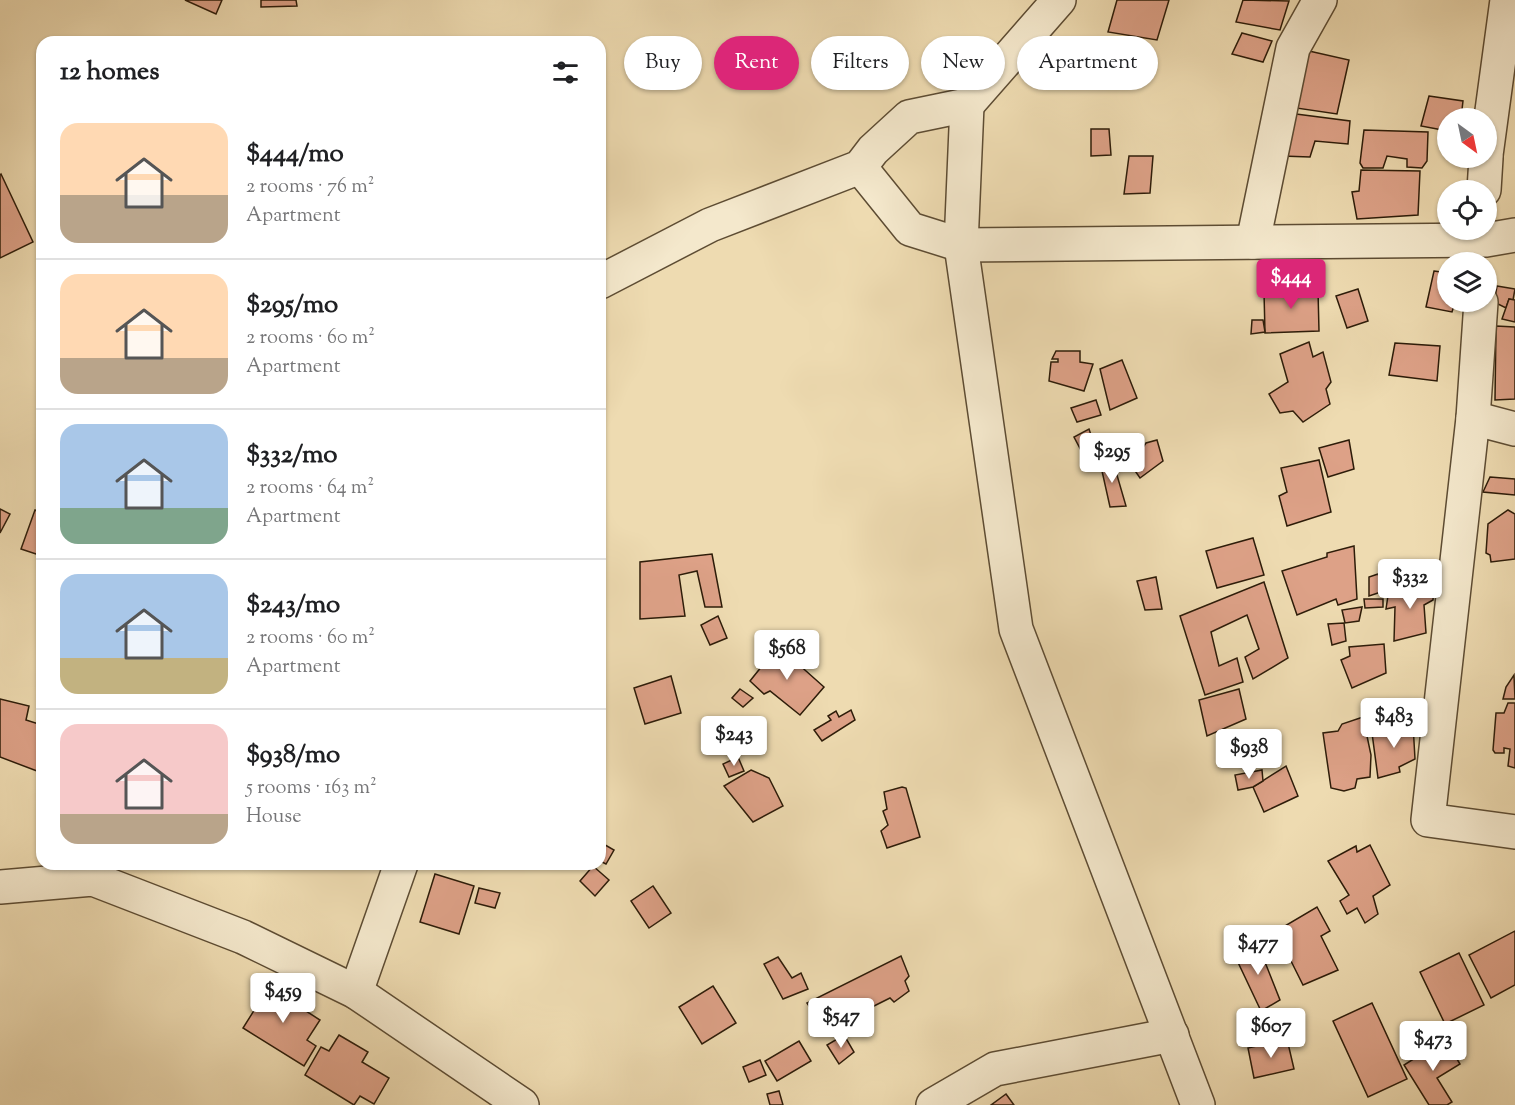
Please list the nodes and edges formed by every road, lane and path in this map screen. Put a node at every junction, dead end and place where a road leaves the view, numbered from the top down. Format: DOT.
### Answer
graph roads {
  1 [pos="1059,0"];
  2 [pos="1320,0"];
  3 [pos="1507,0"];
  4 [pos="967,105"];
  5 [pos="1492,108"];
  6 [pos="860,167"];
  7 [pos="1252,242"];
  8 [pos="1492,242"];
  9 [pos="961,245"];
  10 [pos="606,279"];
  11 [pos="1480,312"];
  12 [pos="1473,418"];
  13 [pos="1515,429"];
  14 [pos="1515,832"];
  15 [pos="399,870"];
  16 [pos="0,887"];
  17 [pos="356,992"];
  18 [pos="1172,1035"];
  19 [pos="522,1105"];
  20 [pos="933,1105"];
  21 [pos="1198,1105"];
  1 -- 4 [label="street"];
  2 -- 7 [label="street"];
  3 -- 5 [label="street"];
  4 -- 6 [label="street"];
  4 -- 9 [label="street"];
  6 -- 9 [label="street"];
  6 -- 10 [label="street"];
  7 -- 8 [label="street"];
  7 -- 9 [label="street"];
  9 -- 18 [label="street"];
  11 -- 12 [label="street"];
  12 -- 13 [label="street"];
  12 -- 14 [label="street"];
  15 -- 17 [label="street"];
  16 -- 17 [label="street"];
  17 -- 19 [label="street"];
  18 -- 20 [label="street"];
  18 -- 21 [label="street"];
}
